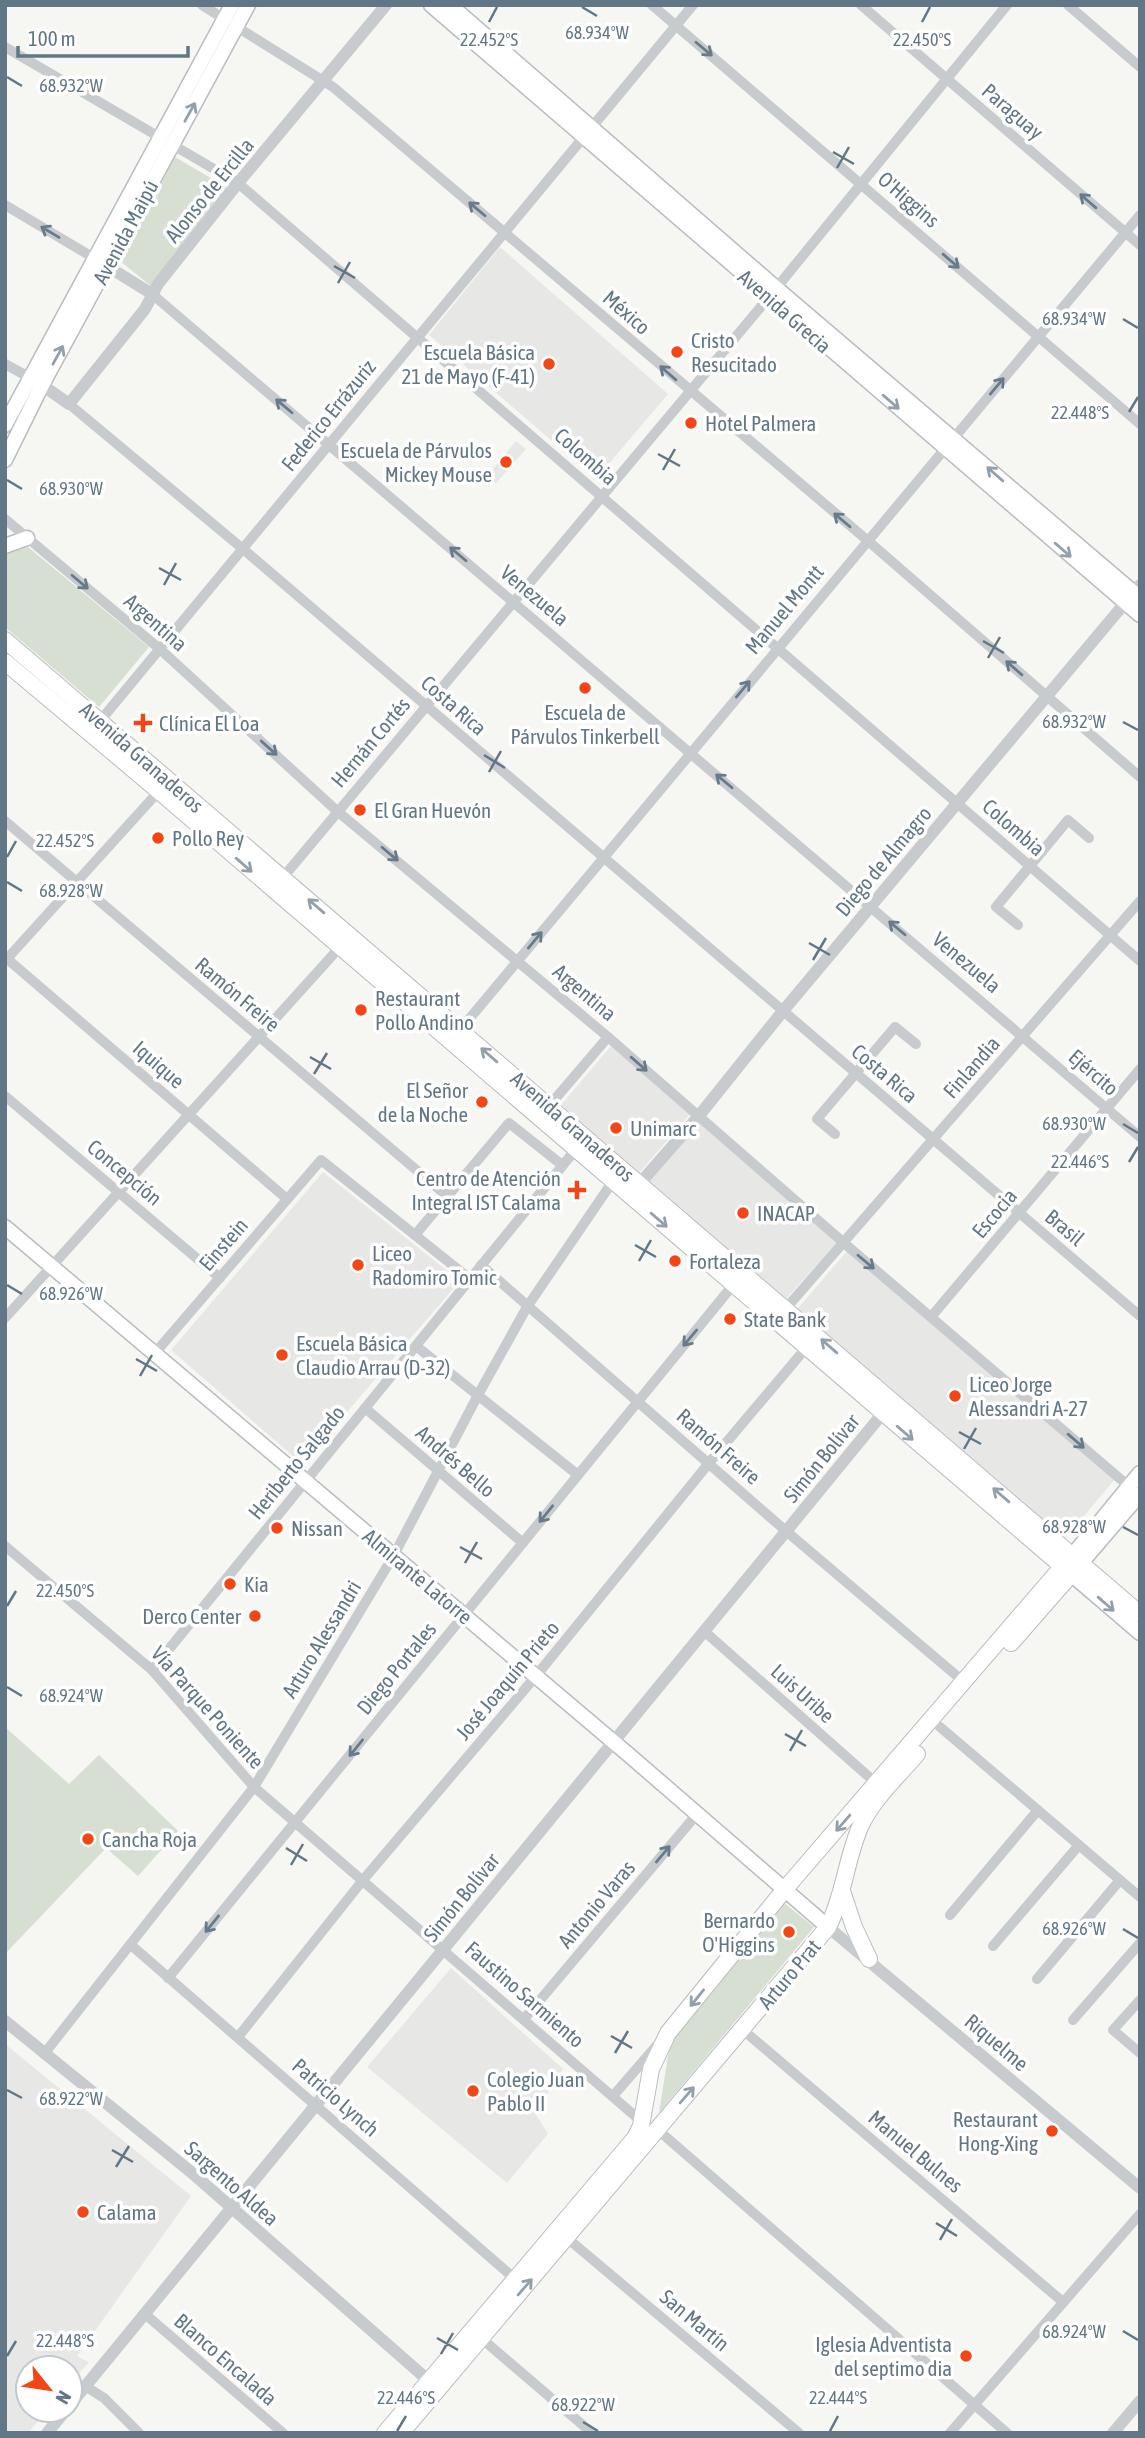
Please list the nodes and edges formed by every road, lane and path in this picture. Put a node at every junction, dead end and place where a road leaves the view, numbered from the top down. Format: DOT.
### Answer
graph roads {
  1 [pos="202,5"];
  2 [pos="248,5"];
  3 [pos="386,5"];
  4 [pos="430,5"];
  5 [pos="450,5"];
  6 [pos="652,5"];
  7 [pos="693,5"];
  8 [pos="861,5"];
  9 [pos="1007,5"];
  10 [pos="1068,5"];
  11 [pos="231,17"];
  12 [pos="676,26"];
  13 [pos="5,47"];
  14 [pos="1140,67"];
  15 [pos="946,79"];
  16 [pos="324,80"];
  17 [pos="587,132"];
  18 [pos="166,140"];
  19 [pos="238,183"];
  20 [pos="861,183"];
  21 [pos="5,205"];
  22 [pos="1140,215"];
  23 [pos="505,232"];
  24 [pos="1125,233"];
  25 [pos="1140,245"];
  26 [pos="101,262"];
  27 [pos="772,293"];
  28 [pos="152,294"];
  29 [pos="418,337"];
  30 [pos="1038,337"];
  31 [pos="5,363"];
  32 [pos="36,381"];
  33 [pos="690,392"];
  34 [pos="69,404"];
  35 [pos="1140,424"];
  36 [pos="5,425"];
  37 [pos="329,444"];
  38 [pos="949,444"];
  39 [pos="5,460"];
  40 [pos="602,496"];
  41 [pos="5,519"];
  42 [pos="27,538"];
  43 [pos="867,540"];
  44 [pos="5,546"];
  45 [pos="243,549"];
  46 [pos="1134,595"];
  47 [pos="514,602"];
  48 [pos="1140,615"];
  49 [pos="5,640"];
  50 [pos="778,648"];
  51 [pos="161,650"];
  52 [pos="5,662"];
  53 [pos="1046,695"];
  54 [pos="425,706"];
  55 [pos="100,721"];
  56 [pos="691,752"];
  57 [pos="1140,777"];
  58 [pos="159,791"];
  59 [pos="957,802"];
  60 [pos="337,811"];
  61 [pos="5,821"];
  62 [pos="1089,838"];
  63 [pos="603,858"];
  64 [pos="1030,866"];
  65 [pos="77,882"];
  66 [pos="278,883"];
  67 [pos="1140,901"];
  68 [pos="871,906"];
  69 [pos="1018,925"];
  70 [pos="1111,935"];
  71 [pos="340,947"];
  72 [pos="6,959"];
  73 [pos="518,961"];
  74 [pos="1140,961"];
  75 [pos="783,1011"];
  76 [pos="460,1030"];
  77 [pos="1024,1036"];
  78 [pos="259,1037"];
  79 [pos="608,1037"];
  80 [pos="916,1044"];
  81 [pos="1140,1069"];
  82 [pos="856,1074"];
  83 [pos="5,1096"];
  84 [pos="549,1106"];
  85 [pos="1107,1108"];
  86 [pos="189,1114"];
  87 [pos="698,1117"];
  88 [pos="835,1134"];
  89 [pos="1140,1137"];
  90 [pos="934,1140"];
  91 [pos="576,1149"];
  92 [pos="562,1165"];
  93 [pos="613,1181"];
  94 [pos="634,1189"];
  95 [pos="119,1192"];
  96 [pos="447,1196"];
  97 [pos="287,1199"];
  98 [pos="1019,1213"];
  99 [pos="5,1227"];
  100 [pos="415,1235"];
  101 [pos="844,1243"];
  102 [pos="52,1265"];
  103 [pos="481,1265"];
  104 [pos="220,1278"];
  105 [pos="470,1279"];
  106 [pos="733,1285"];
  107 [pos="527,1307"];
  108 [pos="781,1315"];
  109 [pos="1140,1316"];
  110 [pos="931,1317"];
  111 [pos="5,1318"];
  112 [pos="416,1346"];
  113 [pos="806,1348"];
  114 [pos="155,1353"];
  115 [pos="478,1395"];
  116 [pos="638,1401"];
  117 [pos="365,1408"];
  118 [pos="883,1413"];
  119 [pos="709,1463"];
  120 [pos="438,1470"];
  121 [pos="1140,1473"];
  122 [pos="578,1475"];
  123 [pos="306,1481"];
  124 [pos="1137,1492"];
  125 [pos="786,1531"];
  126 [pos="523,1543"];
  127 [pos="5,1546"];
  128 [pos="394,1555"];
  129 [pos="1072,1565"];
  130 [pos="1140,1614"];
  131 [pos="464,1615"];
  132 [pos="704,1631"];
  133 [pos="1140,1633"];
  134 [pos="152,1670"];
  135 [pos="536,1676"];
  136 [pos="964,1682"];
  137 [pos="940,1727"];
  138 [pos="614,1742"];
  139 [pos="877,1784"];
  140 [pos="254,1787"];
  141 [pos="1038,1810"];
  142 [pos="697,1814"];
  143 [pos="295,1823"];
  144 [pos="1080,1845"];
  145 [pos="363,1880"];
  146 [pos="1120,1880"];
  147 [pos="785,1889"];
  148 [pos="842,1891"];
  149 [pos="1140,1897"];
  150 [pos="950,1915"];
  151 [pos="828,1927"];
  152 [pos="1140,1943"];
  153 [pos="131,1945"];
  154 [pos="993,1946"];
  155 [pos="444,1949"];
  156 [pos="869,1959"];
  157 [pos="168,1978"];
  158 [pos="1037,1979"];
  159 [pos="1140,2000"];
  160 [pos="524,2019"];
  161 [pos="1073,2020"];
  162 [pos="5,2021"];
  163 [pos="743,2030"];
  164 [pos="668,2033"];
  165 [pos="238,2037"];
  166 [pos="1140,2053"];
  167 [pos="44,2054"];
  168 [pos="612,2096"];
  169 [pos="316,2105"];
  170 [pos="642,2122"];
  171 [pos="658,2130"];
  172 [pos="1140,2188"];
  173 [pos="232,2207"];
  174 [pos="1140,2214"];
  175 [pos="567,2238"];
  176 [pos="514,2278"];
  177 [pos="1063,2302"];
  178 [pos="145,2314"];
  179 [pos="481,2338"];
  180 [pos="429,2381"];
  181 [pos="85,2386"];
  182 [pos="1140,2401"];
  183 [pos="975,2405"];
  184 [pos="139,2433"];
  185 [pos="282,2433"];
  186 [pos="385,2433"];
  187 [pos="401,2433"];
  188 [pos="592,2433"];
  189 [pos="799,2433"];
  190 [pos="950,2433"];
  191 [pos="1007,2433"];
  192 [pos="1113,2433"];
  1 -- 11 [label="street, México"];
  2 -- 11 [label="main road, Avenida Maipú"];
  3 -- 16 [label="street, Alonso de Ercilla"];
  4 -- 17 [label="main road, Avenida Grecia"];
  5 -- 17 [label="main road, Avenida Grecia"];
  6 -- 12 [label="street, O'Higgins"];
  7 -- 12 [label="street, Federico Errázuriz"];
  8 -- 15 [label="street, Paraguay"];
  9 -- 15 [label="street, Hernán Cortés"];
  10 -- 14 [label="street"];
  11 -- 16 [label="street, México"];
  11 -- 18 [label="main road, Avenida Maipú"];
  12 -- 17 [label="street, Federico Errázuriz"];
  12 -- 20 [label="street, O'Higgins, one-way"];
  13 -- 18 [label="street, Colombia"];
  15 -- 20 [label="street, Hernán Cortés"];
  24 -- 15 [label="street, Paraguay, one-way"];
  16 -- 19 [label="street, Alonso de Ercilla"];
  23 -- 16 [label="street, México, one-way"];
  17 -- 23 [label="street, Federico Errázuriz"];
  17 -- 27 [label="main road, Avenida Grecia"];
  18 -- 19 [label="street, Colombia"];
  18 -- 26 [label="main road, Avenida Maipú"];
  19 -- 28 [label="street, Alonso de Ercilla"];
  19 -- 29 [label="street, Colombia"];
  20 -- 27 [label="street, Hernán Cortés"];
  20 -- 30 [label="street, O'Higgins, one-way"];
  26 -- 21 [label="street, Venezuela, one-way"];
  22 -- 24 [label="street, Manuel Montt"];
  23 -- 29 [label="street, Federico Errázuriz"];
  33 -- 23 [label="street, México, one-way"];
  24 -- 25 [label="street, Paraguay"];
  24 -- 30 [label="street, Manuel Montt"];
  26 -- 28 [label="street, Venezuela"];
  26 -- 32 [label="main road, Avenida Maipú"];
  27 -- 33 [label="street, Hernán Cortés"];
  27 -- 38 [label="main road, Avenida Grecia"];
  28 -- 34 [label="street, Alonso de Ercilla"];
  37 -- 28 [label="street, Venezuela, one-way"];
  29 -- 37 [label="street, Federico Errázuriz"];
  29 -- 40 [label="street, Colombia"];
  30 -- 35 [label="street, O'Higgins"];
  38 -- 30 [label="street, Manuel Montt, one-way"];
  31 -- 32 [label="street, Costa Rica"];
  32 -- 34 [label="street, Costa Rica"];
  32 -- 36 [label="main road, Avenida Maipú"];
  32 -- 39 [label="main road, Avenida Maipú"];
  33 -- 40 [label="street, Hernán Cortés"];
  43 -- 33 [label="street, México, one-way"];
  34 -- 45 [label="street, Costa Rica"];
  37 -- 45 [label="street, Federico Errázuriz"];
  47 -- 37 [label="street, Venezuela, one-way"];
  38 -- 43 [label="street, Manuel Montt"];
  38 -- 46 [label="main road, Avenida Grecia"];
  40 -- 47 [label="street, Hernán Cortés"];
  40 -- 50 [label="street, Colombia"];
  41 -- 42 [label="street, Argentina"];
  42 -- 44 [label="main road"];
  42 -- 51 [label="street, Argentina, one-way"];
  43 -- 50 [label="street, Manuel Montt"];
  53 -- 43 [label="street, México, one-way"];
  45 -- 51 [label="street, Federico Errázuriz"];
  45 -- 54 [label="street, Costa Rica"];
  46 -- 48 [label="main road, Avenida Grecia"];
  46 -- 53 [label="street, Diego de Almagro"];
  47 -- 54 [label="street, Hernán Cortés"];
  47 -- 56 [label="street, Venezuela"];
  49 -- 55 [label="main road, Avenida Granaderos"];
  56 -- 50 [label="street, Manuel Montt, one-way"];
  50 -- 59 [label="street, Colombia"];
  51 -- 55 [label="street, Federico Errázuriz"];
  51 -- 60 [label="street, Argentina, one-way"];
  52 -- 58 [label="main road, Avenida Granaderos"];
  53 -- 57 [label="street, México"];
  53 -- 59 [label="street, Diego de Almagro"];
  54 -- 60 [label="street, Hernán Cortés"];
  54 -- 63 [label="street, Costa Rica"];
  55 -- 66 [label="main road, Avenida Granaderos"];
  56 -- 63 [label="street, Manuel Montt"];
  68 -- 56 [label="street, Venezuela, one-way"];
  58 -- 65 [label="street"];
  58 -- 66 [label="main road, Avenida Granaderos, one-way"];
  59 -- 64 [label="street, Colombia"];
  59 -- 68 [label="street, Diego de Almagro"];
  60 -- 66 [label="street, Hernán Cortés"];
  60 -- 73 [label="street, Argentina, one-way"];
  61 -- 65 [label="street, Ramón Freire"];
  62 -- 64 [label="street"];
  73 -- 63 [label="street, Manuel Montt, one-way"];
  63 -- 75 [label="street, Costa Rica"];
  64 -- 69 [label="street"];
  64 -- 70 [label="street, Colombia"];
  65 -- 72 [label="street"];
  65 -- 78 [label="street, Ramón Freire"];
  66 -- 71 [label="main road, Avenida Granaderos"];
  76 -- 66 [label="main road, Avenida Granaderos, one-way"];
  67 -- 70 [label="street, Finlandia"];
  68 -- 75 [label="street, Diego de Almagro"];
  77 -- 68 [label="street, Venezuela, one-way"];
  70 -- 74 [label="street, Colombia"];
  70 -- 77 [label="street, Finlandia"];
  71 -- 78 [label="street"];
  71 -- 91 [label="main road, Avenida Granaderos"];
  72 -- 86 [label="street, Iquique"];
  73 -- 76 [label="street, Manuel Montt"];
  73 -- 79 [label="street, Argentina"];
  75 -- 82 [label="street, Costa Rica"];
  75 -- 87 [label="street, Diego de Almagro"];
  84 -- 76 [label="main road, Avenida Granaderos, one-way"];
  77 -- 85 [label="street, Ejército"];
  77 -- 90 [label="street, Finlandia"];
  78 -- 86 [label="street"];
  78 -- 96 [label="street, Ramón Freire"];
  79 -- 84 [label="street"];
  79 -- 87 [label="street, Argentina, one-way"];
  80 -- 82 [label="street"];
  81 -- 85 [label="street, Escocia"];
  82 -- 88 [label="street"];
  82 -- 90 [label="street, Costa Rica"];
  83 -- 95 [label="street, Concepción"];
  84 -- 94 [label="main road, Avenida Granaderos"];
  85 -- 89 [label="street, Ejército"];
  85 -- 98 [label="street, Escocia"];
  86 -- 95 [label="street"];
  86 -- 97 [label="street, Iquique"];
  87 -- 94 [label="street, Diego de Almagro"];
  87 -- 101 [label="street, Argentina"];
  90 -- 98 [label="street, Brasil"];
  90 -- 101 [label="street, Finlandia"];
  91 -- 92 [label="street, Heriberto Salgado"];
  91 -- 93 [label="main road, Avenida Granaderos"];
  92 -- 96 [label="street"];
  92 -- 103 [label="street, Heriberto Salgado"];
  93 -- 94 [label="main road, Avenida Granaderos"];
  93 -- 107 [label="street, Arturo Alessandri"];
  94 -- 106 [label="main road, Avenida Granaderos, one-way"];
  94 -- 108 [label="main road, Avenida Granaderos"];
  95 -- 102 [label="street"];
  95 -- 104 [label="street, Concepción"];
  96 -- 100 [label="street"];
  97 -- 100 [label="street, Einstein"];
  97 -- 104 [label="street, Einstein"];
  98 -- 109 [label="street, Brasil"];
  98 -- 110 [label="street, Escocia"];
  99 -- 102 [label="main road, Almirante Latorre"];
  100 -- 105 [label="street"];
  101 -- 108 [label="street, Finlandia"];
  101 -- 110 [label="street, Argentina, one-way"];
  102 -- 111 [label="street"];
  102 -- 114 [label="main road, Almirante Latorre"];
  103 -- 105 [label="street, Heriberto Salgado"];
  103 -- 107 [label="street, Ramón Freire"];
  104 -- 114 [label="street, Einstein"];
  105 -- 112 [label="street, Heriberto Salgado"];
  106 -- 108 [label="main road, Avenida Granaderos"];
  106 -- 116 [label="street, Diego Portales, one-way"];
  107 -- 115 [label="street, Arturo Alessandri"];
  107 -- 116 [label="street, Ramón Freire"];
  108 -- 113 [label="main road, Avenida Granaderos"];
  129 -- 108 [label="main road, Avenida Granaderos, one-way"];
  110 -- 124 [label="street, Argentina, one-way"];
  112 -- 115 [label="street"];
  112 -- 117 [label="street, Heriberto Salgado"];
  113 -- 118 [label="main road, Avenida Granaderos"];
  113 -- 119 [label="street, José Joaquín Prieto"];
  114 -- 123 [label="main road, Almirante Latorre"];
  115 -- 120 [label="street, Arturo Alessandri"];
  115 -- 122 [label="street"];
  116 -- 119 [label="street, Ramón Freire"];
  116 -- 122 [label="street, Diego Portales"];
  117 -- 120 [label="street, Andrés Bello"];
  117 -- 123 [label="street, Heriberto Salgado"];
  118 -- 125 [label="street, Simón Bolívar"];
  118 -- 129 [label="main road, Avenida Granaderos, one-way"];
  119 -- 125 [label="street, Ramón Freire"];
  119 -- 135 [label="street, José Joaquín Prieto"];
  120 -- 126 [label="street, Andrés Bello"];
  120 -- 128 [label="street, Arturo Alessandri"];
  121 -- 124 [label="main road, Arturo Prat"];
  122 -- 126 [label="street, Diego Portales, one-way"];
  123 -- 128 [label="main road, Almirante Latorre"];
  123 -- 134 [label="street, Heriberto Salgado"];
  124 -- 129 [label="main road, Arturo Prat"];
  125 -- 132 [label="street, Simón Bolívar"];
  125 -- 136 [label="street, Ramón Freire"];
  126 -- 131 [label="street, Diego Portales"];
  127 -- 134 [label="street, Vía Parque Poniente"];
  128 -- 131 [label="main road, Almirante Latorre"];
  128 -- 140 [label="street, Arturo Alessandri"];
  129 -- 130 [label="main road, Avenida Granaderos"];
  129 -- 133 [label="main road, Avenida Granaderos, one-way"];
  129 -- 136 [label="main road, Arturo Prat"];
  129 -- 137 [label="main road, Arturo Prat"];
  131 -- 135 [label="main road, Almirante Latorre"];
  131 -- 143 [label="street, Diego Portales, one-way"];
  132 -- 138 [label="street, Simón Bolívar"];
  132 -- 139 [label="street, Luis Uribe"];
  134 -- 140 [label="street, Vía Parque Poniente"];
  135 -- 138 [label="main road, Almirante Latorre"];
  135 -- 145 [label="street, José Joaquín Prieto"];
  136 -- 139 [label="main road, Arturo Prat"];
  137 -- 141 [label="street"];
  137 -- 148 [label="main road, Arturo Prat"];
  138 -- 142 [label="main road, Almirante Latorre"];
  138 -- 155 [label="street, Simón Bolívar"];
  139 -- 147 [label="main road, Arturo Prat, one-way"];
  140 -- 143 [label="street, Faustino Sarmiento"];
  140 -- 153 [label="street, Arturo Alessandri"];
  141 -- 144 [label="street"];
  141 -- 150 [label="street"];
  142 -- 147 [label="main road, Almirante Latorre"];
  160 -- 142 [label="street, Antonio Varas, one-way"];
  143 -- 145 [label="street, Faustino Sarmiento"];
  143 -- 157 [label="street, Diego Portales, one-way"];
  144 -- 146 [label="street"];
  144 -- 154 [label="street"];
  145 -- 155 [label="street, Faustino Sarmiento"];
  145 -- 165 [label="street, José Joaquín Prieto"];
  146 -- 149 [label="street"];
  146 -- 158 [label="street"];
  147 -- 151 [label="main road, Almirante Latorre"];
  147 -- 164 [label="main road, Arturo Prat, one-way"];
  148 -- 151 [label="main road, Arturo Prat"];
  148 -- 156 [label="main road"];
  151 -- 156 [label="street, Riquelme"];
  151 -- 163 [label="main road, Arturo Prat"];
  152 -- 161 [label="street"];
  153 -- 157 [label="street, Patricio Lynch"];
  153 -- 167 [label="street, Arturo Alessandri"];
  155 -- 160 [label="street, Faustino Sarmiento"];
  155 -- 169 [label="street, Simón Bolívar"];
  156 -- 172 [label="street, Riquelme"];
  157 -- 165 [label="street, Patricio Lynch"];
  159 -- 166 [label="street"];
  160 -- 168 [label="street, Faustino Sarmiento"];
  162 -- 167 [label="street, Sargento Aldea"];
  171 -- 163 [label="main road, Arturo Prat, one-way"];
  163 -- 177 [label="street, Manuel Bulnes"];
  164 -- 168 [label="street, Arturo Prat"];
  164 -- 170 [label="main road, Arturo Prat"];
  165 -- 169 [label="street, Patricio Lynch"];
  167 -- 173 [label="street, Sargento Aldea"];
  168 -- 170 [label="street, Faustino Sarmiento"];
  169 -- 173 [label="street, Simón Bolívar"];
  169 -- 176 [label="street, Patricio Lynch"];
  170 -- 176 [label="main road, Arturo Prat"];
  171 -- 175 [label="main road, Arturo Prat"];
  171 -- 183 [label="street"];
  173 -- 178 [label="street, Simón Bolívar"];
  173 -- 180 [label="street, Sargento Aldea"];
  174 -- 177 [label="street"];
  179 -- 175 [label="main road, Arturo Prat, one-way"];
  175 -- 189 [label="street, San Martín"];
  176 -- 180 [label="main road, Arturo Prat"];
  177 -- 183 [label="street"];
  178 -- 181 [label="street, Simón Bolívar"];
  178 -- 185 [label="street, Blanco Encalada"];
  179 -- 187 [label="main road, Arturo Prat"];
  179 -- 188 [label="street"];
  180 -- 186 [label="main road, Arturo Prat"];
  181 -- 184 [label="street"];
  182 -- 192 [label="street"];
  183 -- 190 [label="street"];
  183 -- 191 [label="street"];
}
